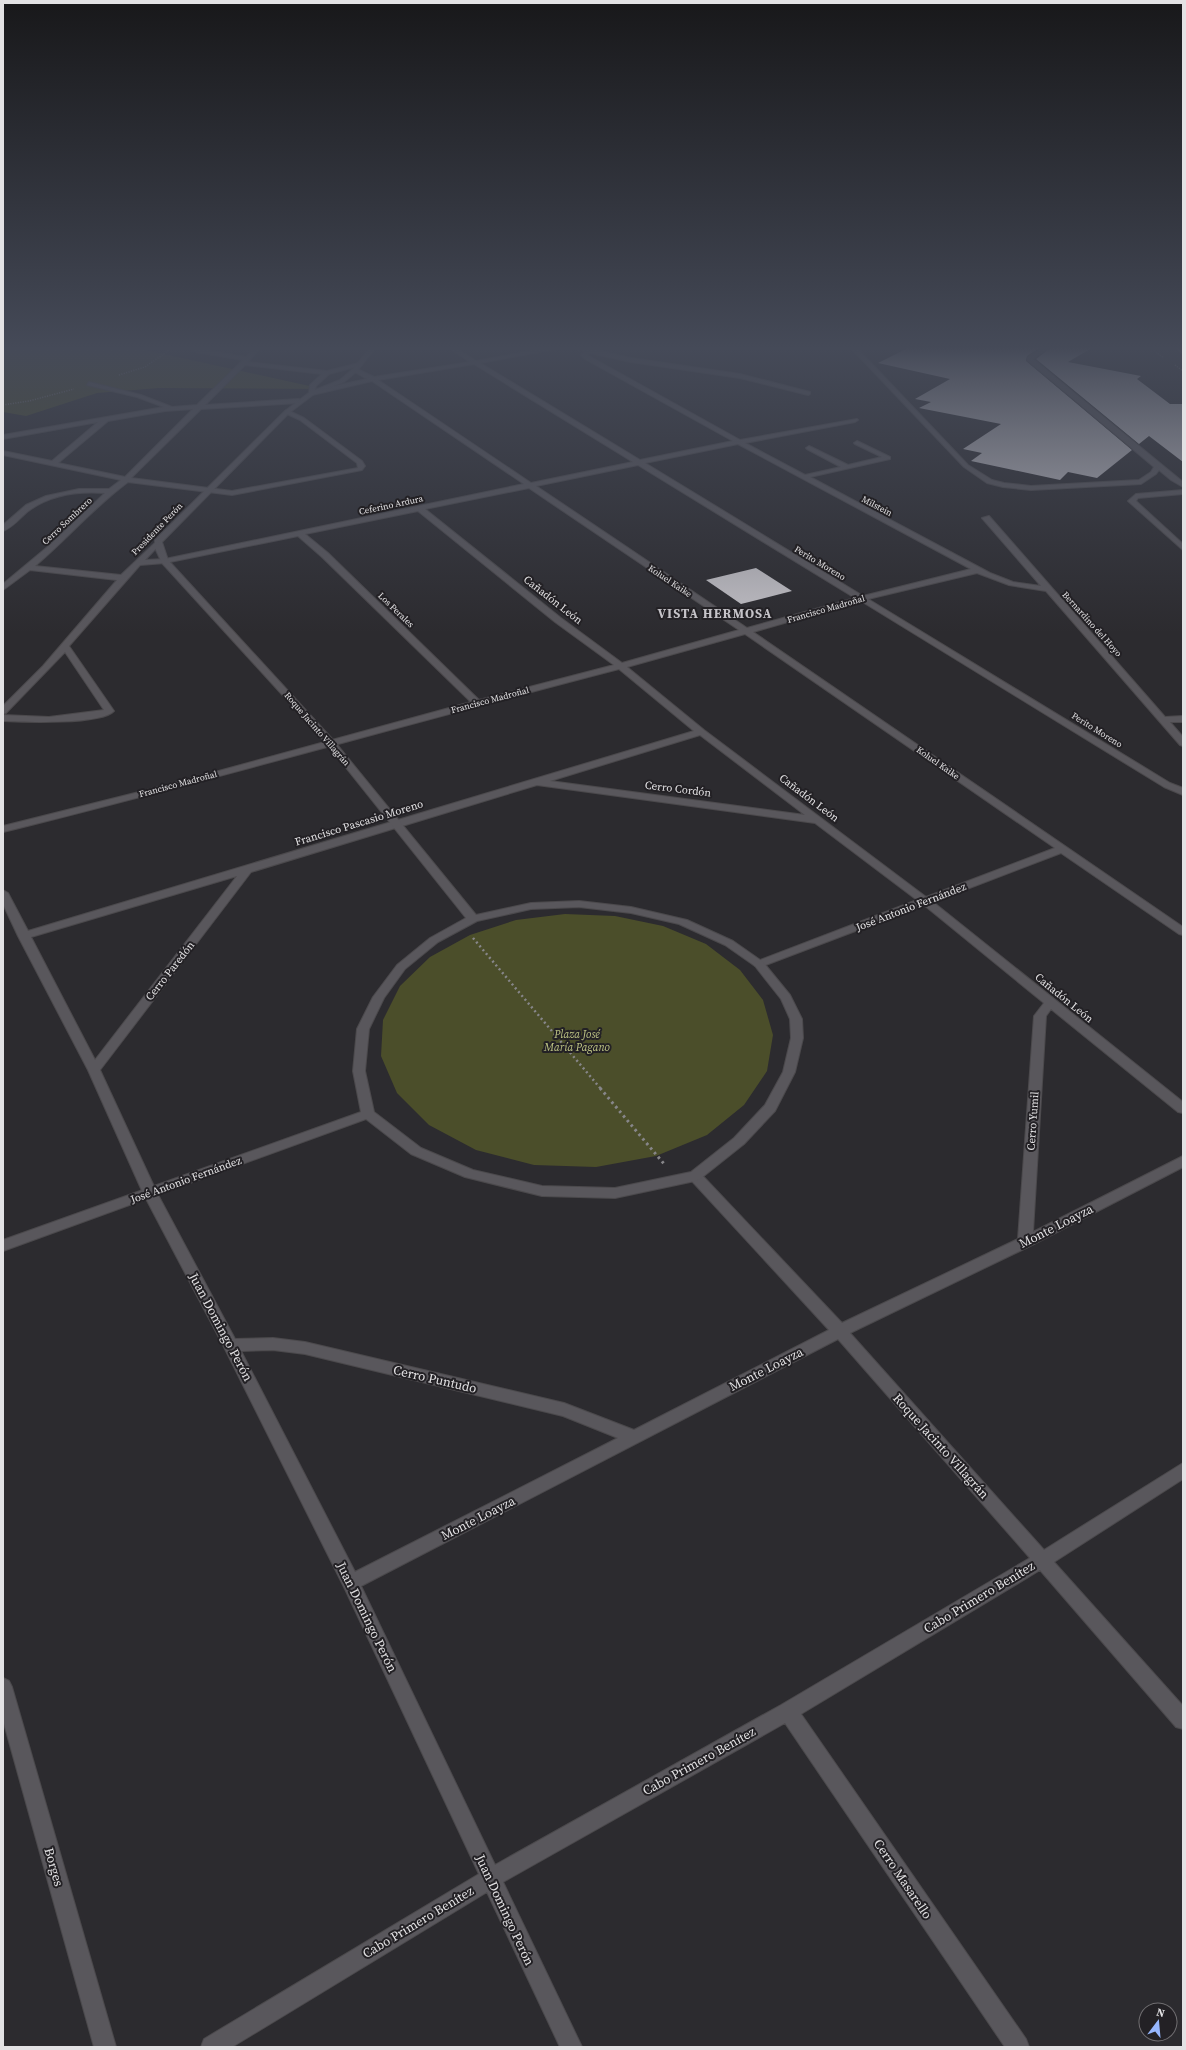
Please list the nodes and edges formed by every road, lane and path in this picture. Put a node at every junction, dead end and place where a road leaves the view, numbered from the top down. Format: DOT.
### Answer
graph roads {
  1 [pos="80,442"];
  2 [pos="165,442"];
  3 [pos="257,442"];
  4 [pos="333,442"];
  5 [pos="465,442"];
  6 [pos="602,442"];
  7 [pos="739,442"];
  8 [pos="943,442"];
  9 [pos="1129,442"];
  10 [pos="857,443"];
  11 [pos="809,448"];
  12 [pos="3,454"];
  13 [pos="54,464"];
  14 [pos="638,464"];
  15 [pos="1158,466"];
  16 [pos="847,467"];
  17 [pos="803,477"];
  18 [pos="126,480"];
  19 [pos="1141,482"];
  20 [pos="1180,484"];
  21 [pos="528,485"];
  22 [pos="208,491"];
  23 [pos="111,492"];
  24 [pos="1183,492"];
  25 [pos="419,508"];
  26 [pos="986,518"];
  27 [pos="3,529"];
  28 [pos="299,533"];
  29 [pos="158,542"];
  30 [pos="1183,548"];
  31 [pos="166,561"];
  32 [pos="138,563"];
  33 [pos="27,567"];
  34 [pos="978,570"];
  35 [pos="123,578"];
  36 [pos="3,588"];
  37 [pos="1048,589"];
  38 [pos="860,599"];
  39 [pos="746,631"];
  40 [pos="65,646"];
  41 [pos="621,666"];
  42 [pos="476,703"];
  43 [pos="3,710"];
  44 [pos="3,718"];
  45 [pos="1183,719"];
  46 [pos="1164,720"];
  47 [pos="701,732"];
  48 [pos="331,743"];
  49 [pos="1183,743"];
  50 [pos="535,782"];
  51 [pos="1183,792"];
  52 [pos="818,820"];
  53 [pos="397,823"];
  54 [pos="3,829"];
  55 [pos="1062,849"];
  56 [pos="246,872"];
  57 [pos="3,892"];
  58 [pos="924,901"];
  59 [pos="473,919"];
  60 [pos="457,928"];
  61 [pos="1183,932"];
  62 [pos="24,936"];
  63 [pos="759,964"];
  64 [pos="1050,1002"];
  65 [pos="94,1070"];
  66 [pos="1183,1109"];
  67 [pos="368,1114"];
  68 [pos="1183,1161"];
  69 [pos="695,1176"];
  70 [pos="679,1179"];
  71 [pos="150,1193"];
  72 [pos="1025,1242"];
  73 [pos="3,1246"];
  74 [pos="840,1331"];
  75 [pos="231,1344"];
  76 [pos="634,1437"];
  77 [pos="1183,1470"];
  78 [pos="1042,1560"];
  79 [pos="351,1583"];
  80 [pos="3,1687"];
  81 [pos="788,1710"];
  82 [pos="1183,1720"];
  83 [pos="490,1879"];
  84 [pos="105,2047"];
  85 [pos="212,2047"];
  86 [pos="571,2047"];
  87 [pos="1018,2047"];
  1 -- 13 [label="street"];
  2 -- 18 [label="street, Cerro Sombrero"];
  3 -- 22 [label="street, Presidente Perón"];
  4 -- 22 [label="street"];
  5 -- 21 [label="street, Koluel Kaike"];
  6 -- 14 [label="street, Perito Moreno"];
  7 -- 14 [label="street, Ceferino Ardura"];
  7 -- 17 [label="street, Milstein"];
  8 -- 19 [label="street"];
  9 -- 15 [label="street"];
  10 -- 16 [label="street"];
  11 -- 16 [label="street"];
  12 -- 13 [label="street"];
  13 -- 18 [label="street"];
  14 -- 21 [label="street, Ceferino Ardura"];
  14 -- 38 [label="street, Perito Moreno"];
  15 -- 19 [label="street"];
  15 -- 20 [label="street"];
  16 -- 17 [label="street"];
  17 -- 34 [label="street, Milstein"];
  18 -- 22 [label="street"];
  18 -- 23 [label="street, Cerro Sombrero"];
  19 -- 20 [label="street"];
  21 -- 25 [label="street, Ceferino Ardura"];
  21 -- 39 [label="street, Koluel Kaike"];
  22 -- 29 [label="street, Presidente Perón"];
  23 -- 27 [label="street"];
  23 -- 33 [label="street, Cerro Sombrero"];
  24 -- 30 [label="street"];
  25 -- 28 [label="street, Ceferino Ardura"];
  25 -- 41 [label="street, Cañadón León"];
  26 -- 37 [label="street, Bernardino del Hoyo"];
  28 -- 31 [label="street, Ceferino Ardura"];
  28 -- 42 [label="street, Los Perales"];
  29 -- 31 [label="street, Roque Jacinto Villagrán"];
  29 -- 32 [label="street, Presidente Perón"];
  31 -- 32 [label="street, Ceferino Ardura"];
  31 -- 48 [label="street, Roque Jacinto Villagrán"];
  32 -- 35 [label="street, Presidente Perón"];
  33 -- 35 [label="street"];
  33 -- 36 [label="street, Cerro Sombrero"];
  34 -- 37 [label="street, Milstein"];
  34 -- 38 [label="street, Francisco Madroñal"];
  35 -- 40 [label="street, Presidente Perón"];
  37 -- 46 [label="street, Bernardino del Hoyo"];
  38 -- 39 [label="street, Francisco Madroñal"];
  38 -- 51 [label="street, Perito Moreno"];
  39 -- 41 [label="street, Francisco Madroñal"];
  39 -- 55 [label="street, Koluel Kaike"];
  40 -- 43 [label="street, Presidente Perón"];
  40 -- 44 [label="street"];
  41 -- 42 [label="street, Francisco Madroñal"];
  41 -- 47 [label="street, Cañadón León"];
  42 -- 48 [label="street, Francisco Madroñal"];
  45 -- 46 [label="street"];
  46 -- 49 [label="street, Bernardino del Hoyo"];
  47 -- 50 [label="street, Francisco Pascasio Moreno"];
  47 -- 52 [label="street, Cañadón León"];
  48 -- 53 [label="street, Roque Jacinto Villagrán"];
  48 -- 54 [label="street, Francisco Madroñal"];
  50 -- 52 [label="street, Cerro Cordón"];
  50 -- 53 [label="street, Francisco Pascasio Moreno"];
  52 -- 58 [label="street, Cañadón León"];
  53 -- 56 [label="street, Francisco Pascasio Moreno"];
  53 -- 59 [label="street, Roque Jacinto Villagrán"];
  55 -- 58 [label="street, José Antonio Fernández"];
  55 -- 61 [label="street, Koluel Kaike"];
  56 -- 62 [label="street, Francisco Pascasio Moreno"];
  56 -- 65 [label="street, Cerro Paredón"];
  57 -- 62 [label="street, Juan Domingo Perón"];
  58 -- 63 [label="street, José Antonio Fernández"];
  58 -- 64 [label="street, Cañadón León"];
  59 -- 60 [label="street"];
  59 -- 63 [label="street"];
  60 -- 67 [label="street"];
  60 -- 70 [label="path"];
  62 -- 65 [label="street, Juan Domingo Perón"];
  63 -- 69 [label="street"];
  64 -- 66 [label="street, Cañadón León"];
  64 -- 72 [label="street, Cerro Yumil"];
  65 -- 71 [label="street, Juan Domingo Perón"];
  67 -- 70 [label="street"];
  67 -- 71 [label="street, José Antonio Fernández"];
  68 -- 72 [label="street, Monte Loayza"];
  69 -- 70 [label="street"];
  69 -- 74 [label="street, Roque Jacinto Villagrán"];
  71 -- 73 [label="street, José Antonio Fernández"];
  71 -- 75 [label="street, Juan Domingo Perón"];
  72 -- 74 [label="street, Monte Loayza"];
  74 -- 76 [label="street, Monte Loayza"];
  74 -- 78 [label="street, Roque Jacinto Villagrán"];
  75 -- 76 [label="street, Cerro Puntudo"];
  75 -- 79 [label="street, Juan Domingo Perón"];
  76 -- 79 [label="street, Monte Loayza"];
  77 -- 78 [label="street, Cabo Primero Benítez"];
  78 -- 81 [label="street, Cabo Primero Benítez"];
  78 -- 82 [label="street, Roque Jacinto Villagrán"];
  79 -- 83 [label="street, Juan Domingo Perón"];
  80 -- 84 [label="street, Borges"];
  81 -- 83 [label="street, Cabo Primero Benítez"];
  81 -- 87 [label="street, Cerro Masarello"];
  83 -- 85 [label="street, Cabo Primero Benítez"];
  83 -- 86 [label="street, Juan Domingo Perón"];
}
